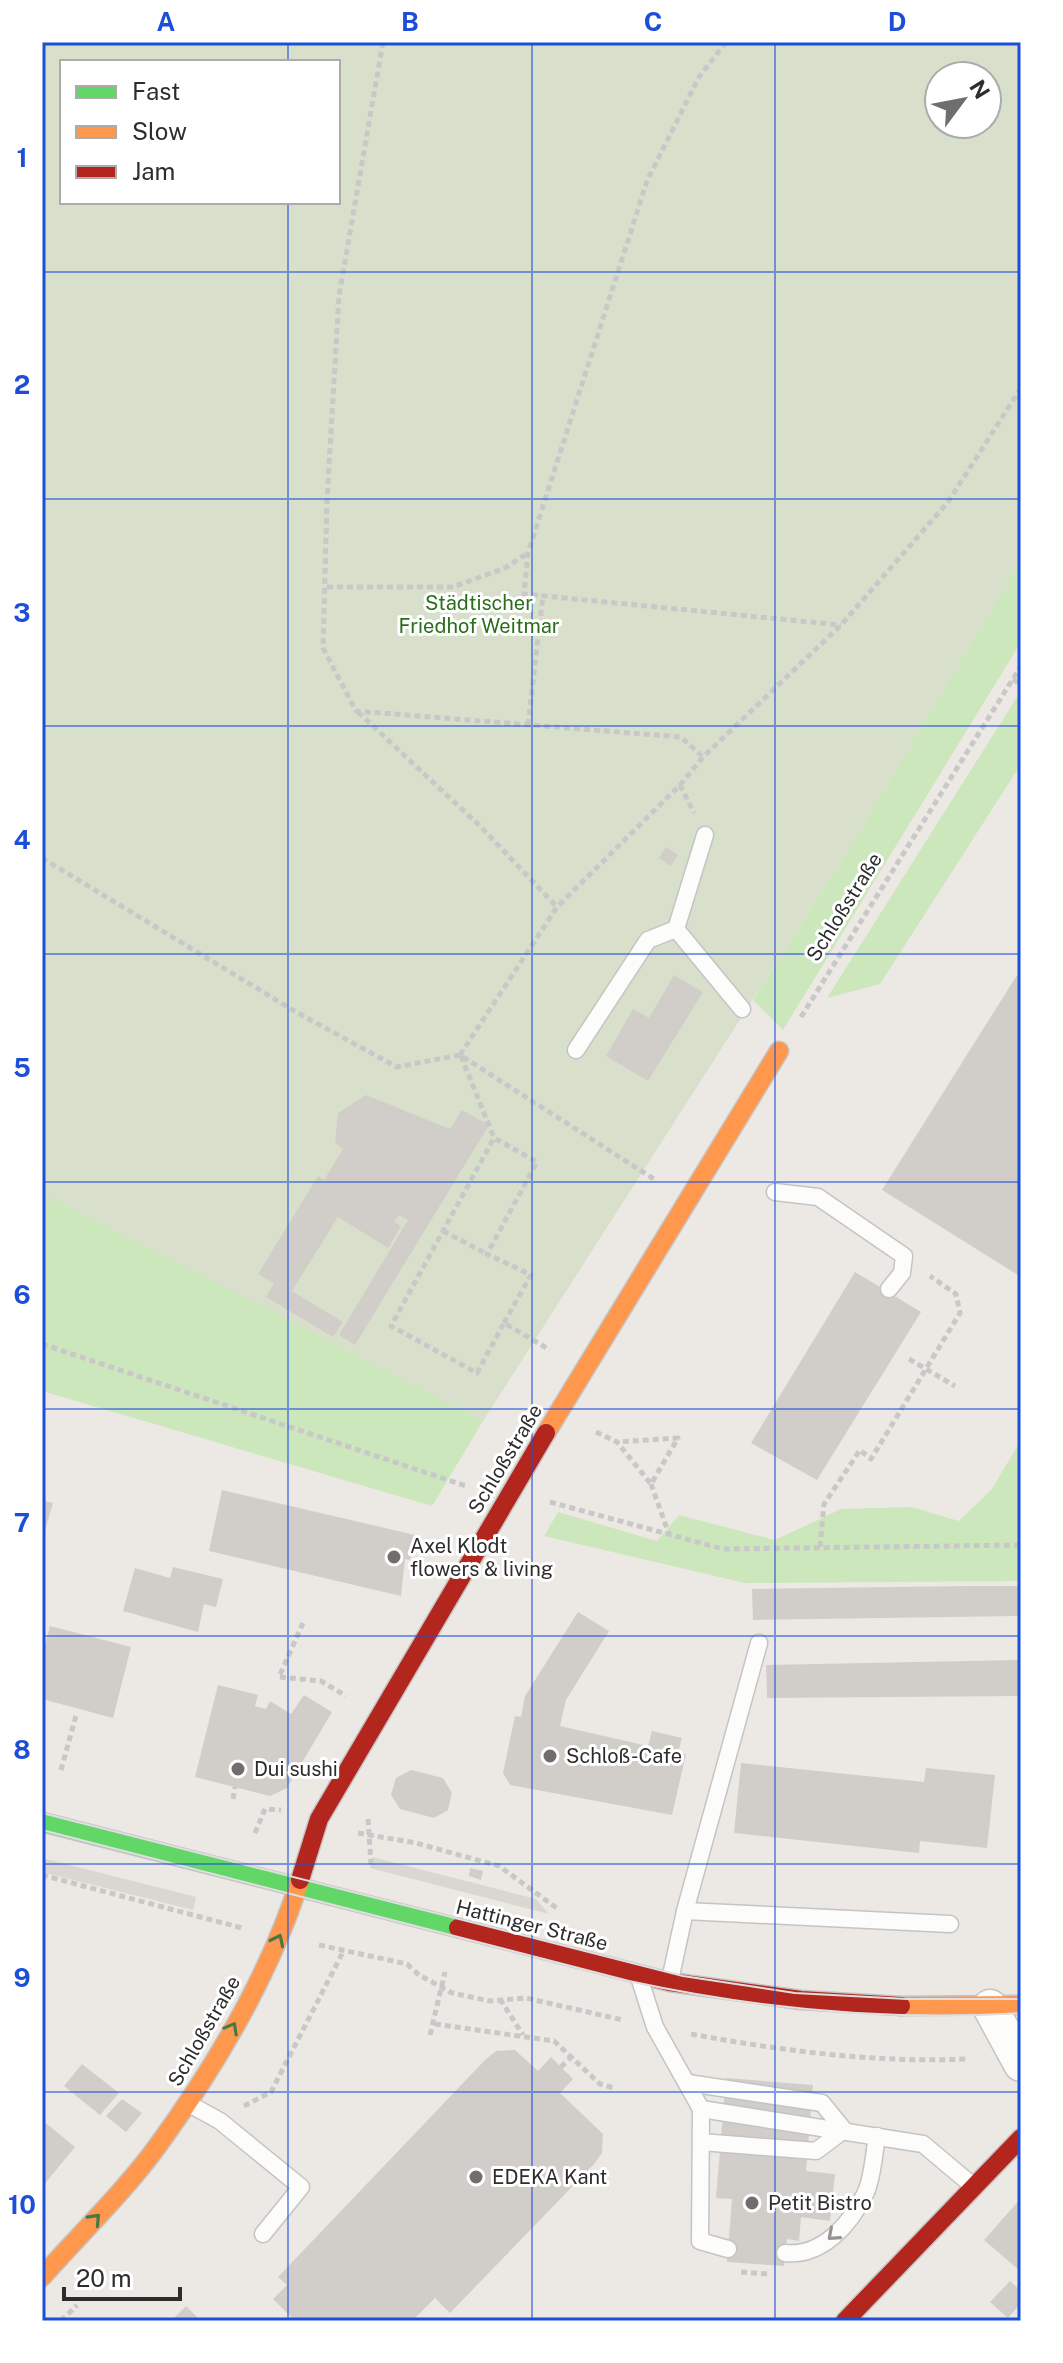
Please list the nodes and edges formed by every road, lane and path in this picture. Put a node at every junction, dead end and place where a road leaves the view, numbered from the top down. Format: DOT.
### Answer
graph roads {
  1 [pos="383,42"];
  2 [pos="726,42"];
  3 [pos="1021,388"];
  4 [pos="528,553"];
  5 [pos="327,587"];
  6 [pos="543,595"];
  7 [pos="841,625"];
  8 [pos="1021,666"];
  9 [pos="1013,679"];
  10 [pos="1021,685"];
  11 [pos="356,711"];
  12 [pos="528,725"];
  13 [pos="703,757"];
  14 [pos="705,835"];
  15 [pos="42,858"];
  16 [pos="557,907"];
  17 [pos="676,929"];
  18 [pos="742,1009"];
  19 [pos="576,1050"];
  20 [pos="779,1051"];
  21 [pos="460,1055"];
  22 [pos="494,1138"];
  23 [pos="775,1192"];
  24 [pos="689,1201"];
  25 [pos="443,1231"];
  26 [pos="487,1254"];
  27 [pos="927,1267"];
  28 [pos="889,1289"];
  29 [pos="504,1323"];
  30 [pos="42,1344"];
  31 [pos="909,1359"];
  32 [pos="926,1369"];
  33 [pos="584,1370"];
  34 [pos="955,1386"];
  35 [pos="591,1430"];
  36 [pos="617,1442"];
  37 [pos="853,1446"];
  38 [pos="860,1450"];
  39 [pos="651,1484"];
  40 [pos="506,1499"];
  41 [pos="669,1534"];
  42 [pos="1021,1545"];
  43 [pos="820,1547"];
  44 [pos="303,1623"];
  45 [pos="759,1643"];
  46 [pos="77,1712"];
  47 [pos="380,1716"];
  48 [pos="61,1770"];
  49 [pos="235,1787"];
  50 [pos="233,1799"];
  51 [pos="265,1809"];
  52 [pos="367,1816"];
  53 [pos="42,1822"];
  54 [pos="257,1827"];
  55 [pos="372,1857"];
  56 [pos="42,1875"];
  57 [pos="298,1887"];
  58 [pos="685,1911"];
  59 [pos="950,1924"];
  60 [pos="244,1928"];
  61 [pos="312,1944"];
  62 [pos="343,1952"];
  63 [pos="445,1972"];
  64 [pos="637,1975"];
  65 [pos="670,1982"];
  66 [pos="443,1989"];
  67 [pos="500,1999"];
  68 [pos="1006,2006"];
  69 [pos="435,2024"];
  70 [pos="655,2027"];
  71 [pos="430,2035"];
  72 [pos="524,2036"];
  73 [pos="573,2055"];
  74 [pos="968,2059"];
  75 [pos="1021,2064"];
  76 [pos="561,2067"];
  77 [pos="688,2083"];
  78 [pos="614,2088"];
  79 [pos="187,2103"];
  80 [pos="701,2109"];
  81 [pos="220,2121"];
  82 [pos="844,2130"];
  83 [pos="877,2136"];
  84 [pos="1021,2138"];
  85 [pos="701,2142"];
  86 [pos="974,2186"];
  87 [pos="263,2234"];
  88 [pos="728,2249"];
  89 [pos="785,2253"];
  90 [pos="42,2277"];
  91 [pos="845,2321"];
  1 -- 5 [label="path"];
  2 -- 4 [label="path"];
  3 -- 7 [label="path"];
  4 -- 5 [label="path"];
  4 -- 6 [label="path"];
  5 -- 11 [label="path"];
  6 -- 7 [label="path"];
  6 -- 12 [label="path"];
  7 -- 13 [label="path"];
  8 -- 9 [label="path, Schloßstraße"];
  9 -- 10 [label="path"];
  9 -- 20 [label="path, Schloßstraße"];
  11 -- 12 [label="path"];
  11 -- 16 [label="path"];
  12 -- 13 [label="path"];
  13 -- 16 [label="path"];
  14 -- 17 [label="lane"];
  15 -- 21 [label="path"];
  16 -- 21 [label="path"];
  17 -- 18 [label="lane"];
  17 -- 19 [label="lane"];
  20 -- 24 [label="main road, Schloßstraße"];
  21 -- 22 [label="path"];
  21 -- 24 [label="path"];
  22 -- 25 [label="path"];
  22 -- 26 [label="path"];
  23 -- 28 [label="lane"];
  24 -- 33 [label="main road, Schloßstraße"];
  25 -- 26 [label="path"];
  25 -- 29 [label="path"];
  26 -- 29 [label="path"];
  27 -- 32 [label="path"];
  29 -- 33 [label="path"];
  30 -- 40 [label="path"];
  31 -- 32 [label="path"];
  32 -- 34 [label="path"];
  32 -- 38 [label="path"];
  33 -- 40 [label="main road, Schloßstraße"];
  35 -- 36 [label="path"];
  36 -- 39 [label="path"];
  36 -- 39 [label="path"];
  37 -- 38 [label="path"];
  38 -- 43 [label="path"];
  39 -- 41 [label="path"];
  40 -- 41 [label="path"];
  40 -- 47 [label="main road, Schloßstraße"];
  41 -- 43 [label="path"];
  42 -- 43 [label="path"];
  44 -- 47 [label="path"];
  45 -- 58 [label="lane"];
  46 -- 48 [label="path"];
  47 -- 57 [label="main road, Schloßstraße"];
  49 -- 50 [label="path"];
  51 -- 54 [label="path"];
  52 -- 55 [label="path"];
  53 -- 57 [label="main road, Hattinger Straße"];
  56 -- 60 [label="path"];
  57 -- 64 [label="main road, Hattinger Straße"];
  79 -- 57 [label="main road, Schloßstraße, one-way"];
  58 -- 59 [label="lane"];
  58 -- 65 [label="lane"];
  61 -- 62 [label="path"];
  62 -- 66 [label="path"];
  62 -- 81 [label="path"];
  63 -- 66 [label="path"];
  64 -- 65 [label="main road, Hattinger Straße"];
  64 -- 70 [label="lane"];
  65 -- 68 [label="main road, Hattinger Straße"];
  66 -- 67 [label="path"];
  66 -- 69 [label="path"];
  67 -- 70 [label="path"];
  67 -- 72 [label="path"];
  68 -- 75 [label="street"];
  69 -- 71 [label="path"];
  69 -- 72 [label="path"];
  70 -- 74 [label="path"];
  70 -- 77 [label="lane"];
  72 -- 73 [label="path"];
  73 -- 76 [label="path"];
  73 -- 78 [label="path"];
  77 -- 80 [label="lane"];
  77 -- 82 [label="lane"];
  79 -- 81 [label="lane"];
  90 -- 79 [label="main road, Schloßstraße, one-way"];
  80 -- 82 [label="lane"];
  80 -- 85 [label="lane"];
  81 -- 87 [label="lane"];
  82 -- 83 [label="lane"];
  82 -- 85 [label="lane"];
  83 -- 86 [label="lane"];
  83 -- 89 [label="lane, one-way"];
  84 -- 86 [label="main road"];
  85 -- 88 [label="lane"];
  86 -- 91 [label="main road"];
}
